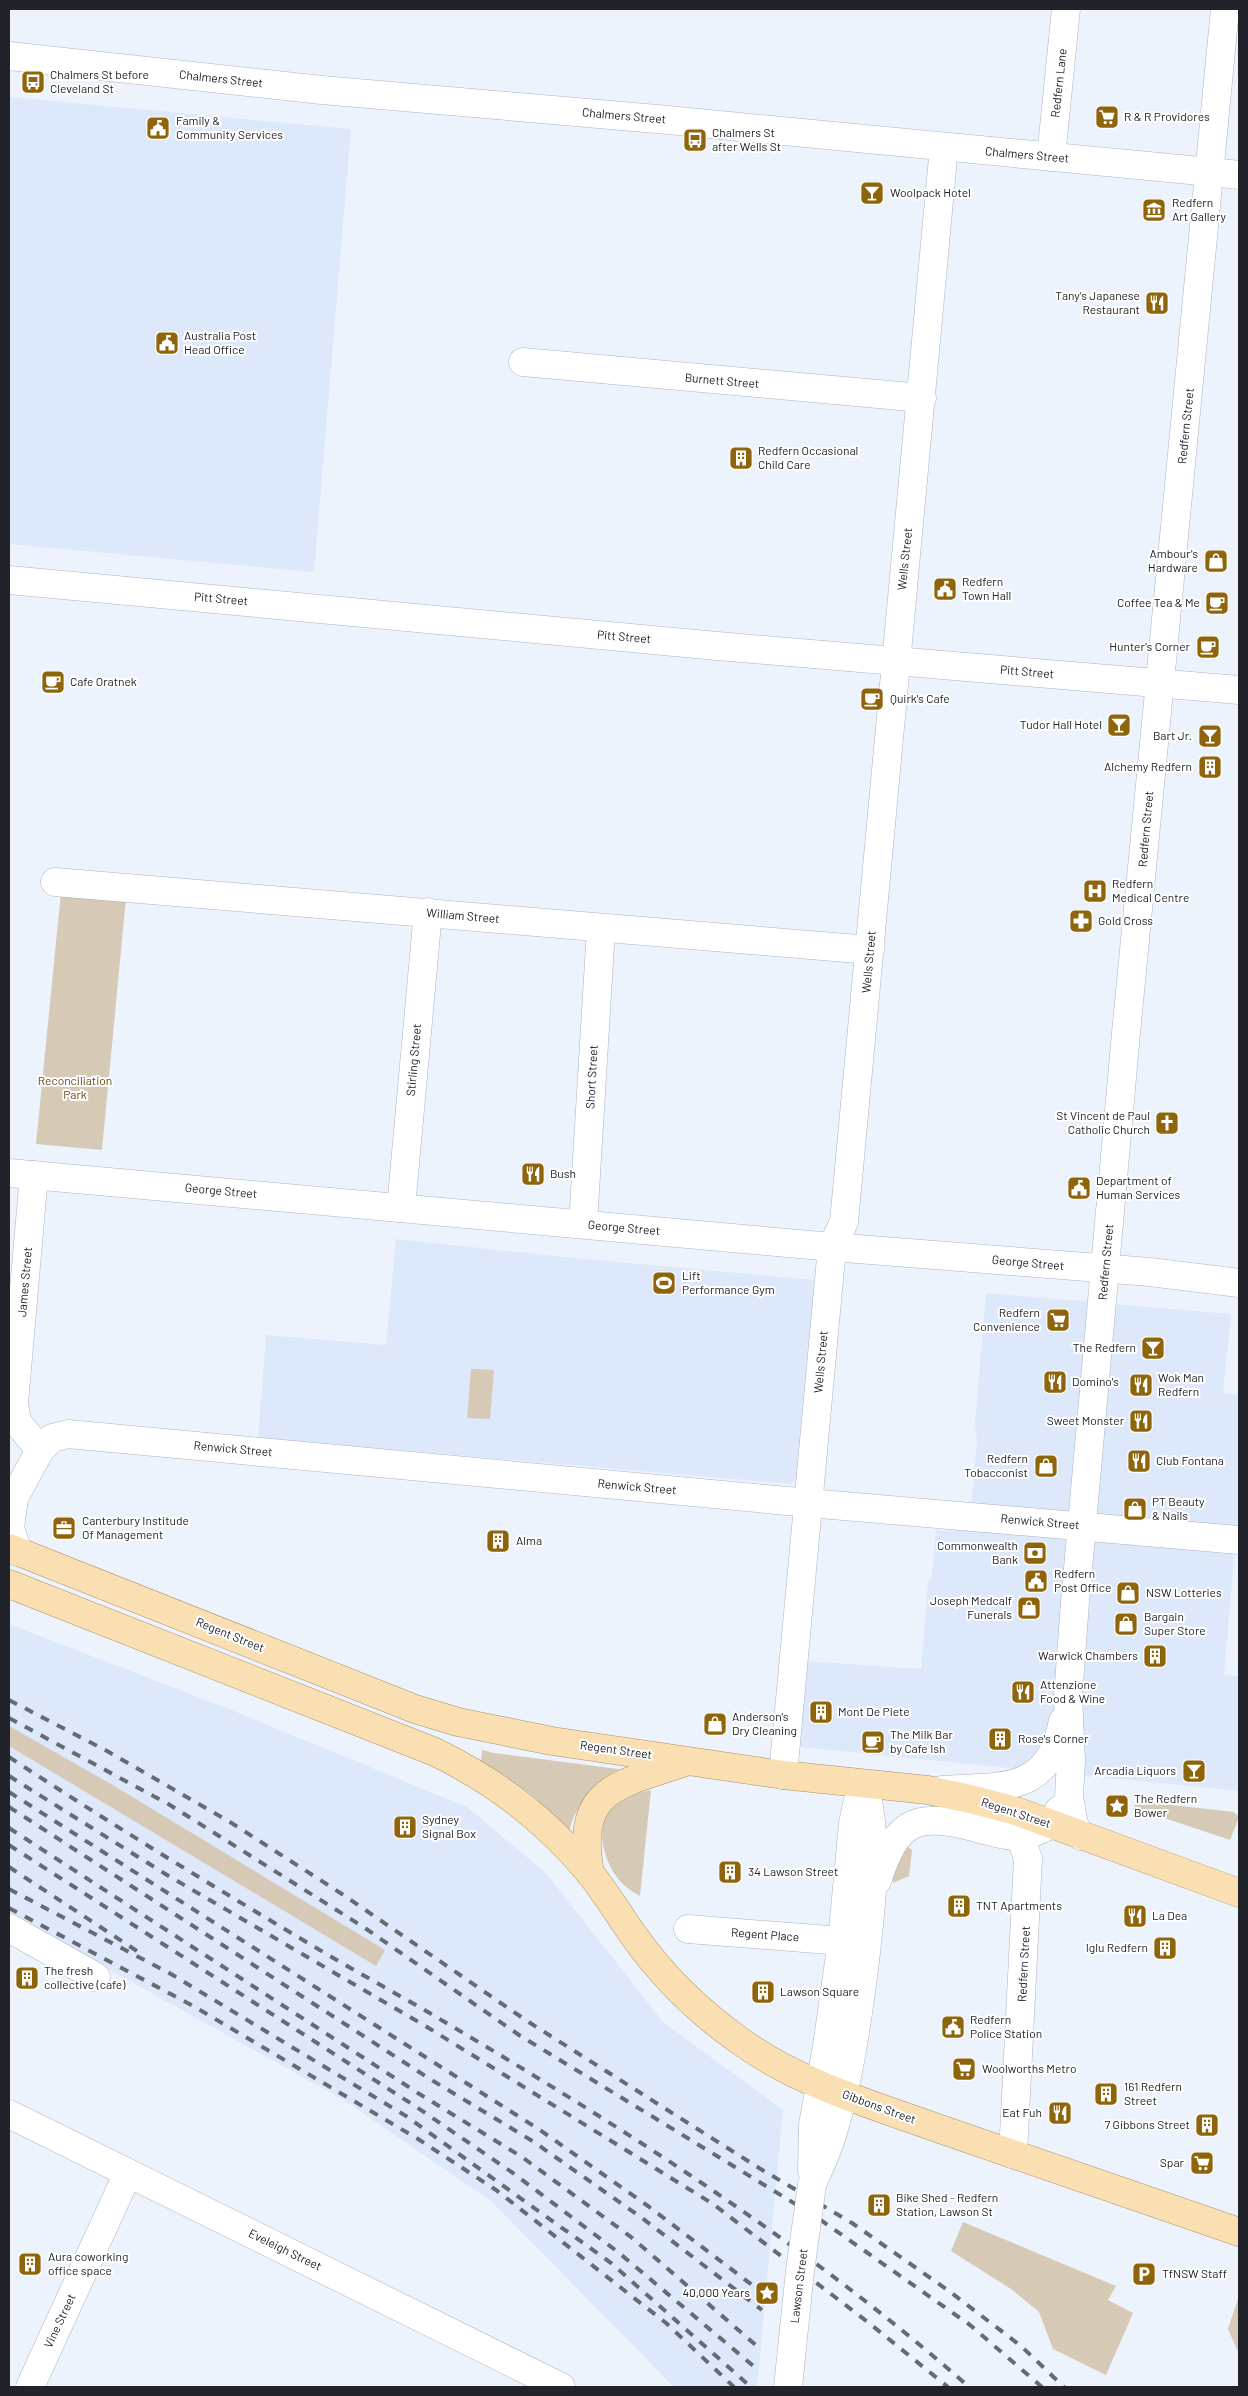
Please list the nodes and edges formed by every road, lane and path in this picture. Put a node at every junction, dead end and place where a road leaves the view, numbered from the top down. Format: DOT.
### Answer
graph roads {
  1 [pos="1066,9"];
  2 [pos="1225,9"];
  3 [pos="9,56"];
  4 [pos="944,147"];
  5 [pos="1051,157"];
  6 [pos="1211,172"];
  7 [pos="1239,175"];
  8 [pos="522,362"];
  9 [pos="922,398"];
  10 [pos="9,580"];
  11 [pos="896,661"];
  12 [pos="1160,683"];
  13 [pos="1239,690"];
  14 [pos="55,882"];
  15 [pos="428,912"];
  16 [pos="601,929"];
  17 [pos="870,950"];
  18 [pos="22,1174"];
  19 [pos="400,1208"];
  20 [pos="583,1224"];
  21 [pos="832,1247"];
  22 [pos="1105,1268"];
  23 [pos="1239,1283"];
  24 [pos="25,1466"];
  25 [pos="809,1503"];
  26 [pos="1081,1525"];
  27 [pos="1239,1540"];
  28 [pos="14,1550"];
  29 [pos="9,1584"];
  30 [pos="1068,1697"];
  31 [pos="690,1760"];
  32 [pos="1070,1769"];
  33 [pos="783,1775"];
  34 [pos="864,1784"];
  35 [pos="928,1790"];
  36 [pos="1052,1824"];
  37 [pos="1020,1835"];
  38 [pos="1081,1836"];
  39 [pos="590,1873"];
  40 [pos="1239,1893"];
  41 [pos="872,1899"];
  42 [pos="9,1928"];
  43 [pos="688,1929"];
  44 [pos="842,1941"];
  45 [pos="96,1977"];
  46 [pos="831,2089"];
  47 [pos="11,2120"];
  48 [pos="1013,2154"];
  49 [pos="128,2173"];
  50 [pos="1239,2232"];
  51 [pos="36,2385"];
  52 [pos="561,2387"];
  53 [pos="788,2387"];
  1 -- 5 [label="street, Redfern Lane"];
  2 -- 6 [label="street, Redfern Street"];
  3 -- 4 [label="street, Chalmers Street"];
  4 -- 5 [label="street, Chalmers Street"];
  4 -- 9 [label="street, Wells Street"];
  5 -- 6 [label="street, Chalmers Street"];
  6 -- 7 [label="street, Chalmers Street"];
  6 -- 12 [label="street, Redfern Street"];
  8 -- 9 [label="street, Burnett Street"];
  9 -- 11 [label="street, Wells Street"];
  10 -- 11 [label="street, Pitt Street"];
  11 -- 12 [label="street, Pitt Street"];
  11 -- 17 [label="street, Wells Street"];
  12 -- 13 [label="street, Pitt Street"];
  12 -- 22 [label="street, Redfern Street"];
  14 -- 15 [label="street, William Street"];
  15 -- 16 [label="street, William Street"];
  15 -- 19 [label="street, Stirling Street"];
  16 -- 17 [label="street, William Street"];
  16 -- 20 [label="street, Short Street"];
  17 -- 21 [label="street, Wells Street"];
  18 -- 19 [label="street, George Street"];
  18 -- 24 [label="street, James Street"];
  19 -- 20 [label="street, George Street"];
  20 -- 21 [label="street, George Street"];
  21 -- 22 [label="street, George Street"];
  21 -- 25 [label="street, Wells Street"];
  22 -- 23 [label="street, George Street"];
  22 -- 26 [label="street, Redfern Street"];
  24 -- 25 [label="street, Renwick Street"];
  24 -- 28 [label="street"];
  25 -- 26 [label="street, Renwick Street"];
  25 -- 33 [label="street, Wells Street"];
  26 -- 27 [label="street, Renwick Street"];
  26 -- 30 [label="street, Redfern Street"];
  28 -- 31 [label="main road, Regent Street"];
  29 -- 39 [label="main road"];
  30 -- 32 [label="street, Redfern Street"];
  30 -- 35 [label="street"];
  31 -- 33 [label="main road, Regent Street"];
  31 -- 39 [label="main road"];
  32 -- 36 [label="street, Redfern Street"];
  32 -- 38 [label="street, Redfern Street"];
  33 -- 34 [label="main road, Regent Street"];
  34 -- 35 [label="main road, Regent Street"];
  34 -- 41 [label="street"];
  34 -- 44 [label="street"];
  35 -- 36 [label="main road, Regent Street"];
  36 -- 37 [label="street"];
  36 -- 38 [label="main road, Regent Street"];
  37 -- 41 [label="street"];
  37 -- 48 [label="street, Redfern Street"];
  38 -- 40 [label="main road, Regent Street"];
  39 -- 46 [label="main road, Gibbons Street"];
  41 -- 46 [label="street"];
  42 -- 45 [label="street"];
  43 -- 44 [label="street, Regent Place"];
  44 -- 46 [label="street"];
  46 -- 48 [label="main road, Gibbons Street"];
  46 -- 53 [label="street, Lawson Street, bridge"];
  47 -- 49 [label="street, Eveleigh Street"];
  48 -- 50 [label="main road, Gibbons Street"];
  49 -- 51 [label="street, Vine Street"];
  49 -- 52 [label="street, Eveleigh Street"];
}
